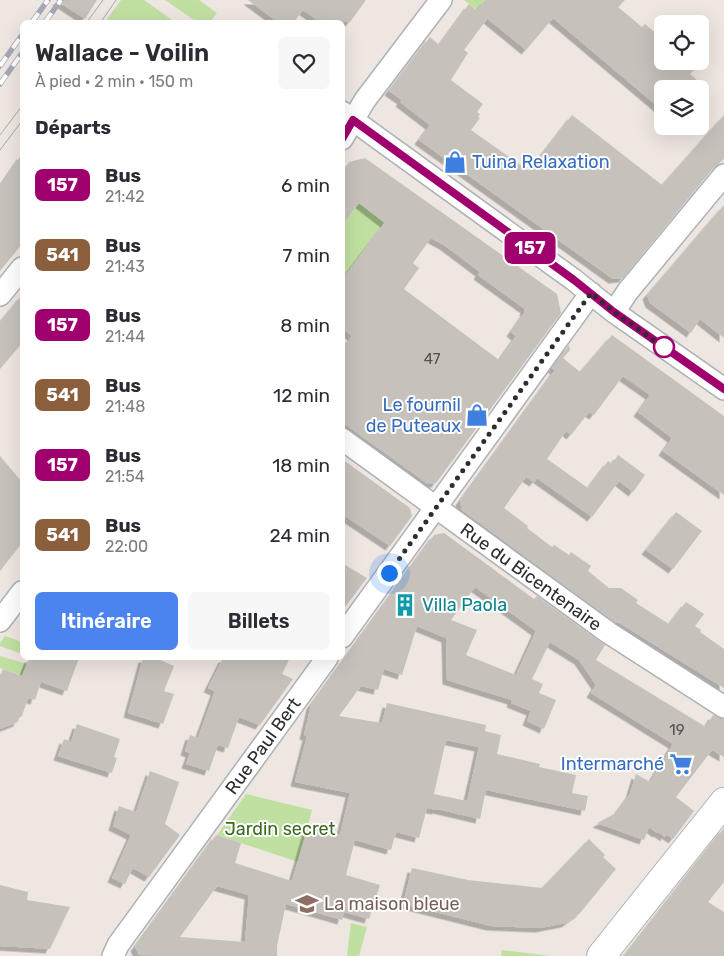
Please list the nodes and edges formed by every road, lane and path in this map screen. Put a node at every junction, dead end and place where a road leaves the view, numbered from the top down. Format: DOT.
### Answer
graph roads {
  1 [pos="441,0"];
  2 [pos="348,116"];
  3 [pos="724,175"];
  4 [pos="20,270"];
  5 [pos="591,293"];
  6 [pos="0,295"];
  7 [pos="614,312"];
  8 [pos="724,389"];
  9 [pos="345,441"];
  10 [pos="436,508"];
  11 [pos="20,595"];
  12 [pos="0,621"];
  13 [pos="345,633"];
  14 [pos="327,660"];
  15 [pos="724,707"];
  16 [pos="724,802"];
  17 [pos="113,956"];
  18 [pos="601,956"];
  1 -- 2 [label="street"];
  2 -- 5 [label="street"];
  3 -- 7 [label="street"];
  4 -- 6 [label="street"];
  5 -- 7 [label="street"];
  5 -- 10 [label="street"];
  7 -- 8 [label="street"];
  9 -- 10 [label="street, Rue du Bicentenaire"];
  10 -- 13 [label="street"];
  10 -- 15 [label="street, Rue du Bicentenaire"];
  11 -- 12 [label="street"];
  14 -- 17 [label="street, Rue Paul Bert"];
  16 -- 18 [label="street"];
}
